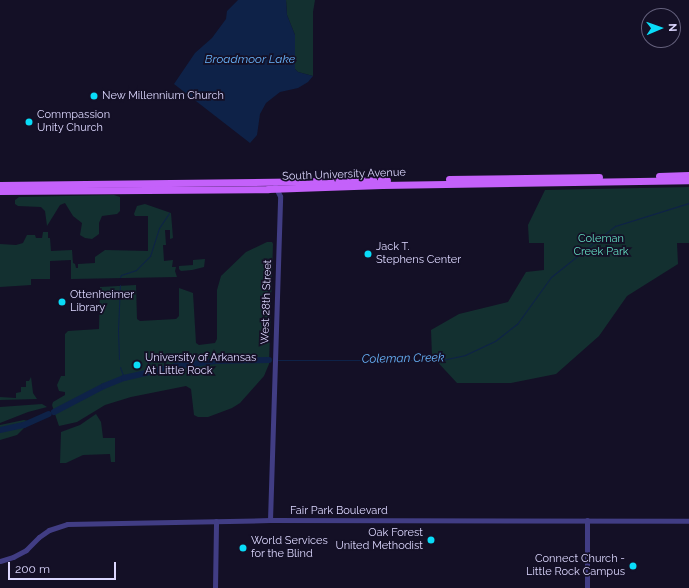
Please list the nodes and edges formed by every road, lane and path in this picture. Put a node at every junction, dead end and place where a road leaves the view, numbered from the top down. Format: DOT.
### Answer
graph roads {
  1 [pos="689,175"];
  2 [pos="689,180"];
  3 [pos="274,181"];
  4 [pos="0,186"];
  5 [pos="276,189"];
  6 [pos="0,191"];
  7 [pos="270,520"];
  8 [pos="587,520"];
  9 [pos="216,521"];
  10 [pos="689,522"];
  11 [pos="0,561"];
  12 [pos="215,588"];
  13 [pos="587,588"];
  1 -- 3 [label="main road, South University Avenue"];
  2 -- 5 [label="main road, South University Avenue"];
  3 -- 4 [label="main road, South University Avenue"];
  3 -- 5 [label="street, West 28th Street"];
  5 -- 6 [label="main road, South University Avenue"];
  5 -- 7 [label="street, West 28th Street"];
  7 -- 8 [label="street, Fair Park Boulevard"];
  7 -- 9 [label="street, Fair Park Boulevard"];
  8 -- 10 [label="street, Fair Park Boulevard"];
  8 -- 13 [label="street"];
  9 -- 11 [label="street, Fair Park Boulevard"];
  9 -- 12 [label="street"];
}
